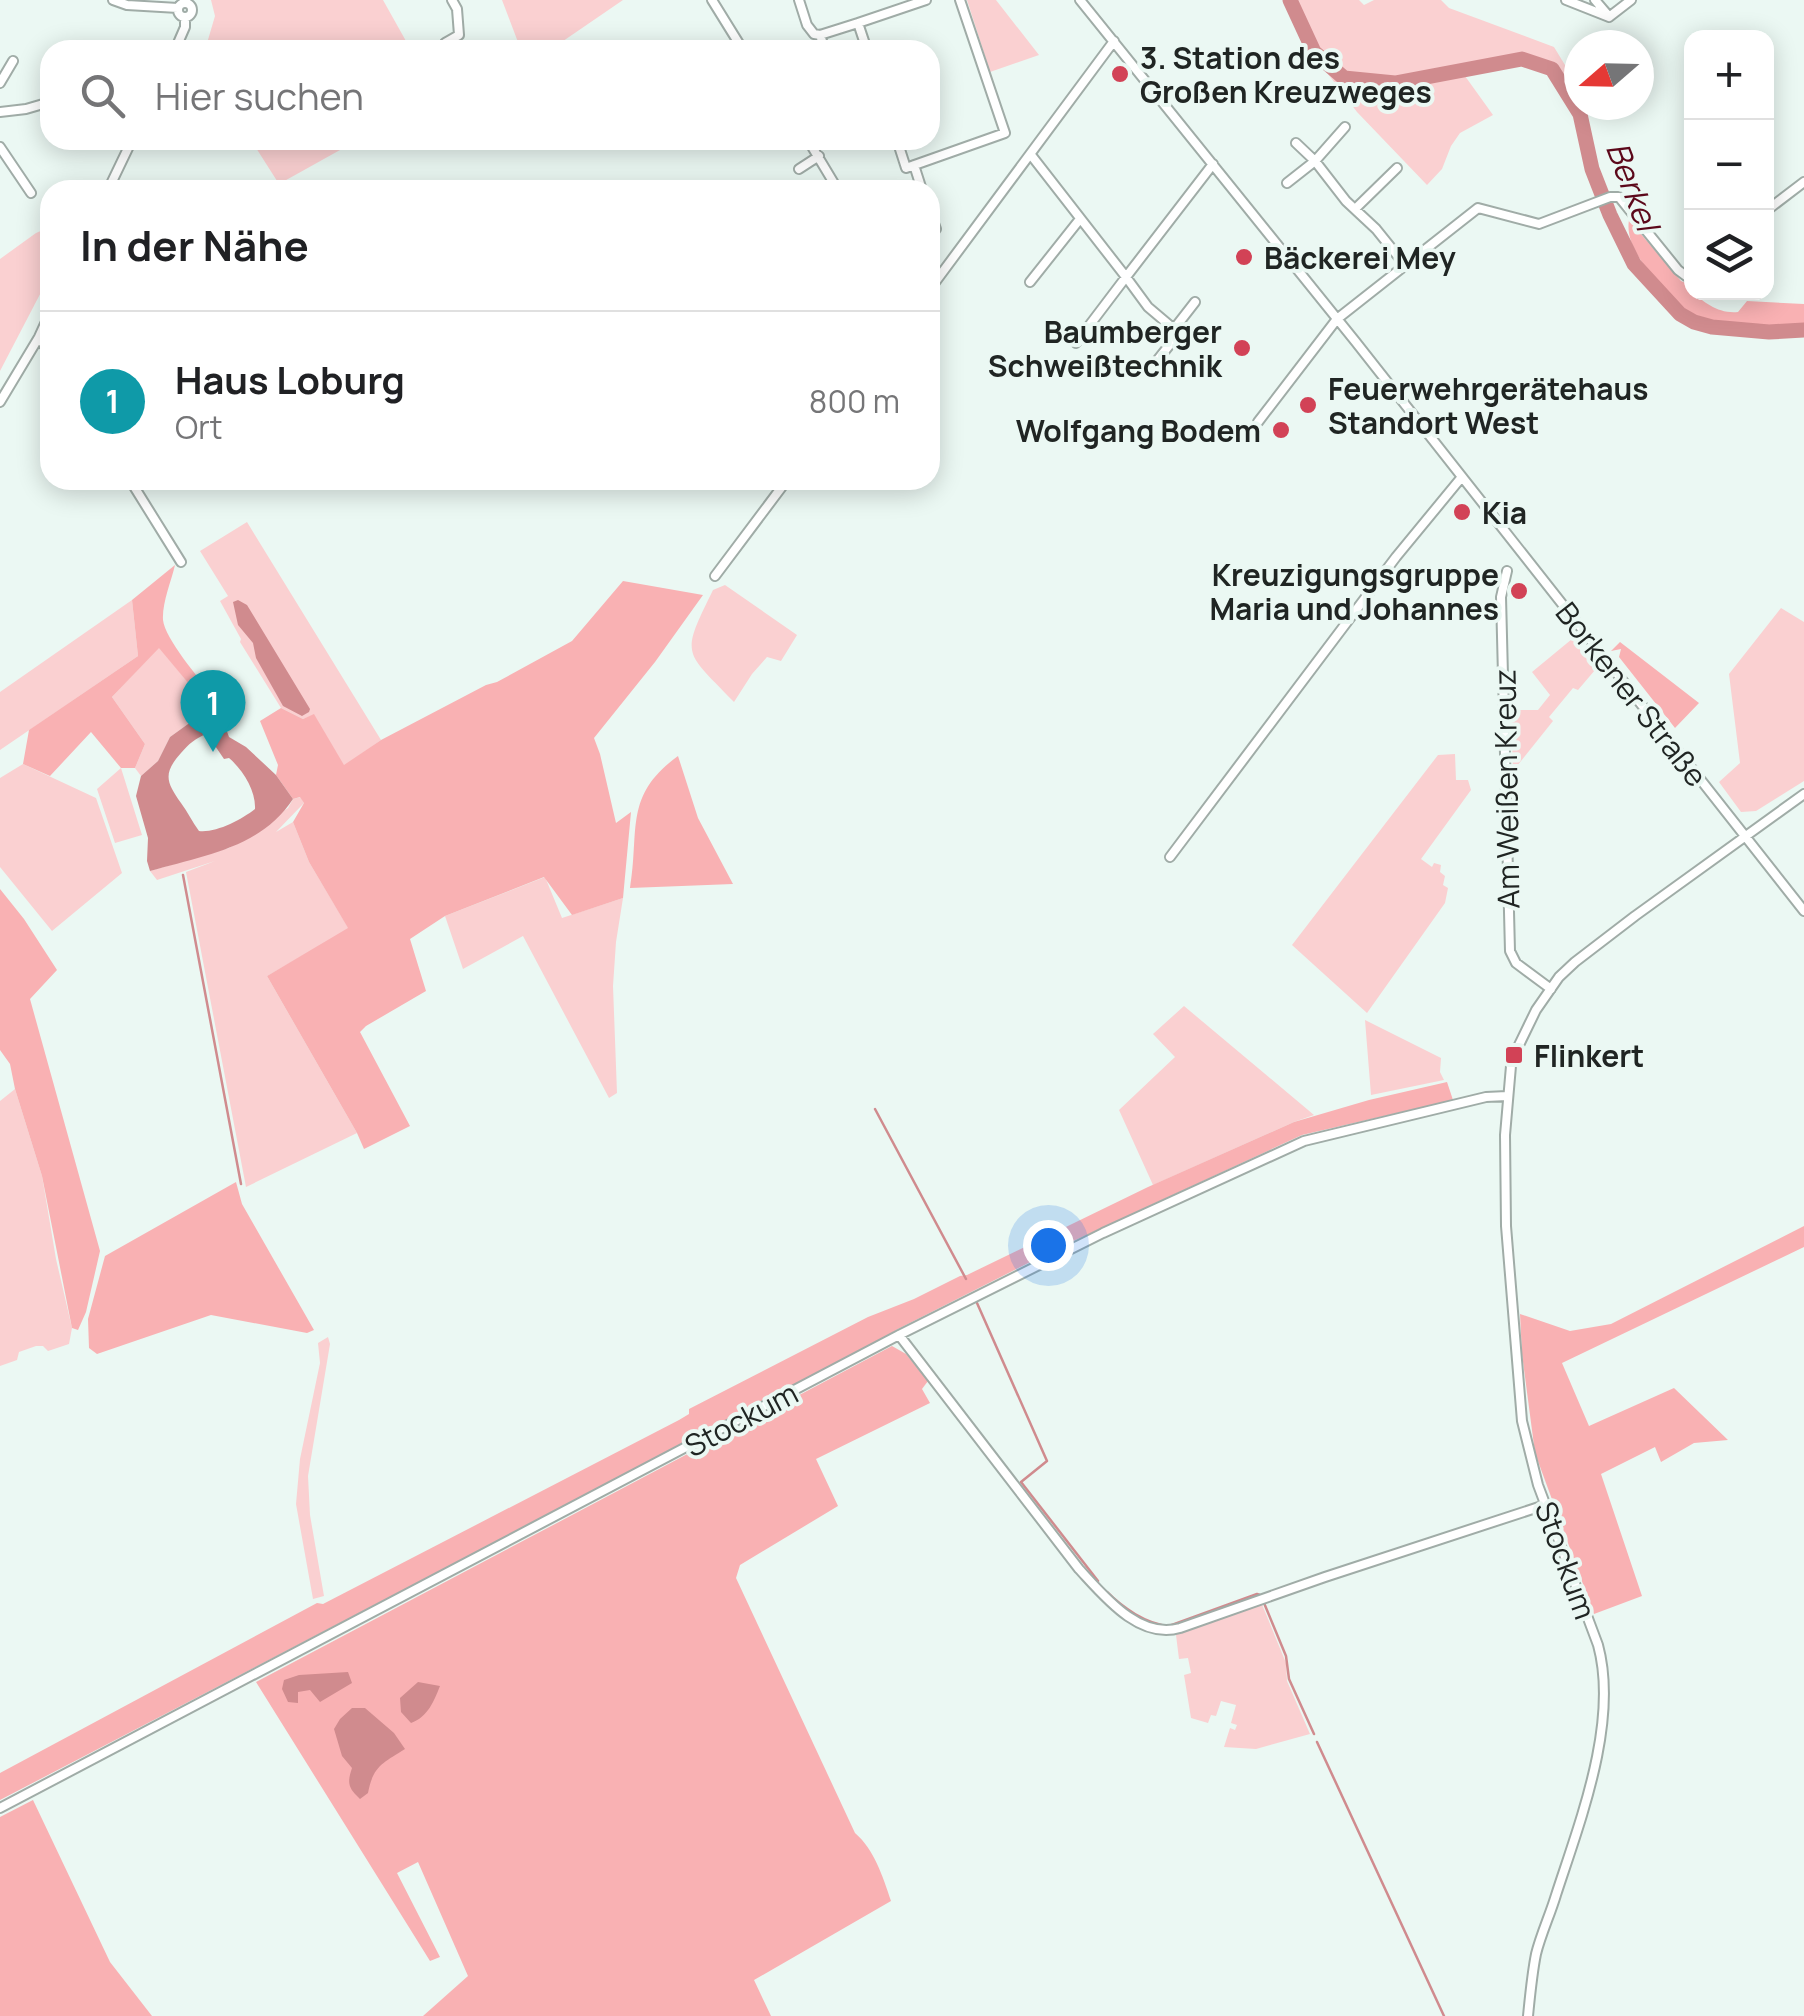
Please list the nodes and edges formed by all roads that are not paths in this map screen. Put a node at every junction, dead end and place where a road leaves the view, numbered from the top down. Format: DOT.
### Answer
graph roads {
  1 [pos="113,0"];
  2 [pos="452,0"];
  3 [pos="712,0"];
  4 [pos="799,0"];
  5 [pos="926,0"];
  6 [pos="960,0"];
  7 [pos="1080,0"];
  8 [pos="1566,0"];
  9 [pos="1595,0"];
  10 [pos="1631,0"];
  11 [pos="191,2"];
  12 [pos="912,2"];
  13 [pos="178,8"];
  14 [pos="186,17"];
  15 [pos="1610,17"];
  16 [pos="858,23"];
  17 [pos="820,35"];
  18 [pos="180,40"];
  19 [pos="451,40"];
  20 [pos="737,40"];
  21 [pos="822,40"];
  22 [pos="863,40"];
  23 [pos="1114,41"];
  24 [pos="13,61"];
  25 [pos="0,83"];
  26 [pos="40,105"];
  27 [pos="0,112"];
  28 [pos="1345,127"];
  29 [pos="1296,143"];
  30 [pos="0,147"];
  31 [pos="127,150"];
  32 [pos="815,150"];
  33 [pos="900,150"];
  34 [pos="819,156"];
  35 [pos="1031,156"];
  36 [pos="1314,160"];
  37 [pos="1213,164"];
  38 [pos="914,165"];
  39 [pos="1397,168"];
  40 [pos="798,169"];
  41 [pos="113,180"];
  42 [pos="832,180"];
  43 [pos="919,180"];
  44 [pos="1804,182"];
  45 [pos="1287,183"];
  46 [pos="31,193"];
  47 [pos="1355,210"];
  48 [pos="1767,210"];
  49 [pos="1080,218"];
  50 [pos="1405,265"];
  51 [pos="940,272"];
  52 [pos="1684,274"];
  53 [pos="1126,277"];
  54 [pos="1030,282"];
  55 [pos="1195,302"];
  56 [pos="1337,320"];
  57 [pos="1174,329"];
  58 [pos="40,334"];
  59 [pos="38,338"];
  60 [pos="40,341"];
  61 [pos="1076,343"];
  62 [pos="1148,372"];
  63 [pos="0,402"];
  64 [pos="1258,422"];
  65 [pos="1461,478"];
  66 [pos="136,490"];
  67 [pos="780,490"];
  68 [pos="181,562"];
  69 [pos="1507,571"];
  70 [pos="715,576"];
  71 [pos="1804,794"];
  72 [pos="1745,838"];
  73 [pos="1170,857"];
  74 [pos="1804,911"];
  75 [pos="1551,989"];
  76 [pos="1507,1096"];
  77 [pos="899,1335"];
  78 [pos="1546,1504"];
  79 [pos="0,1808"];
  80 [pos="1528,2016"];
  1 -- 13 [label="street"];
  2 -- 19 [label="street"];
  3 -- 20 [label="street"];
  4 -- 17 [label="street"];
  5 -- 12 [label="street"];
  6 -- 38 [label="street"];
  7 -- 23 [label="street, Borkener Straße"];
  8 -- 15 [label="street"];
  9 -- 15 [label="street"];
  10 -- 15 [label="street"];
  11 -- 13 [label="street"];
  11 -- 14 [label="street"];
  12 -- 16 [label="street"];
  13 -- 14 [label="street"];
  14 -- 18 [label="street"];
  16 -- 17 [label="street"];
  16 -- 22 [label="street"];
  17 -- 21 [label="street"];
  23 -- 35 [label="street"];
  23 -- 37 [label="street, Borkener Straße"];
  24 -- 25 [label="street"];
  26 -- 27 [label="street"];
  28 -- 36 [label="street"];
  29 -- 36 [label="street"];
  30 -- 46 [label="street"];
  31 -- 41 [label="street"];
  32 -- 34 [label="street"];
  33 -- 38 [label="street"];
  34 -- 40 [label="street"];
  34 -- 42 [label="street"];
  35 -- 49 [label="street"];
  35 -- 51 [label="street"];
  36 -- 45 [label="street"];
  36 -- 47 [label="street"];
  37 -- 53 [label="street"];
  37 -- 56 [label="street, Borkener Straße"];
  38 -- 43 [label="street"];
  39 -- 47 [label="street"];
  44 -- 48 [label="street"];
  47 -- 50 [label="street"];
  49 -- 53 [label="street"];
  49 -- 54 [label="street"];
  50 -- 52 [label="street"];
  50 -- 56 [label="street"];
  53 -- 57 [label="street"];
  53 -- 61 [label="street"];
  55 -- 57 [label="street"];
  56 -- 64 [label="street"];
  56 -- 65 [label="street, Borkener Straße"];
  57 -- 62 [label="street"];
  58 -- 59 [label="street"];
  59 -- 60 [label="street"];
  59 -- 63 [label="street"];
  65 -- 72 [label="street, Borkener Straße"];
  65 -- 73 [label="street"];
  66 -- 68 [label="street"];
  67 -- 70 [label="street"];
  69 -- 75 [label="street, Am Weißen Kreuz"];
  71 -- 72 [label="street, Stockum"];
  72 -- 74 [label="street, Borkener Straße"];
  72 -- 75 [label="street, Stockum"];
  75 -- 76 [label="street, Stockum"];
  76 -- 77 [label="street, Stockum"];
  76 -- 78 [label="street, Stockum"];
  77 -- 78 [label="street"];
  77 -- 79 [label="street, Stockum"];
  78 -- 80 [label="street, Stockum"];
}
